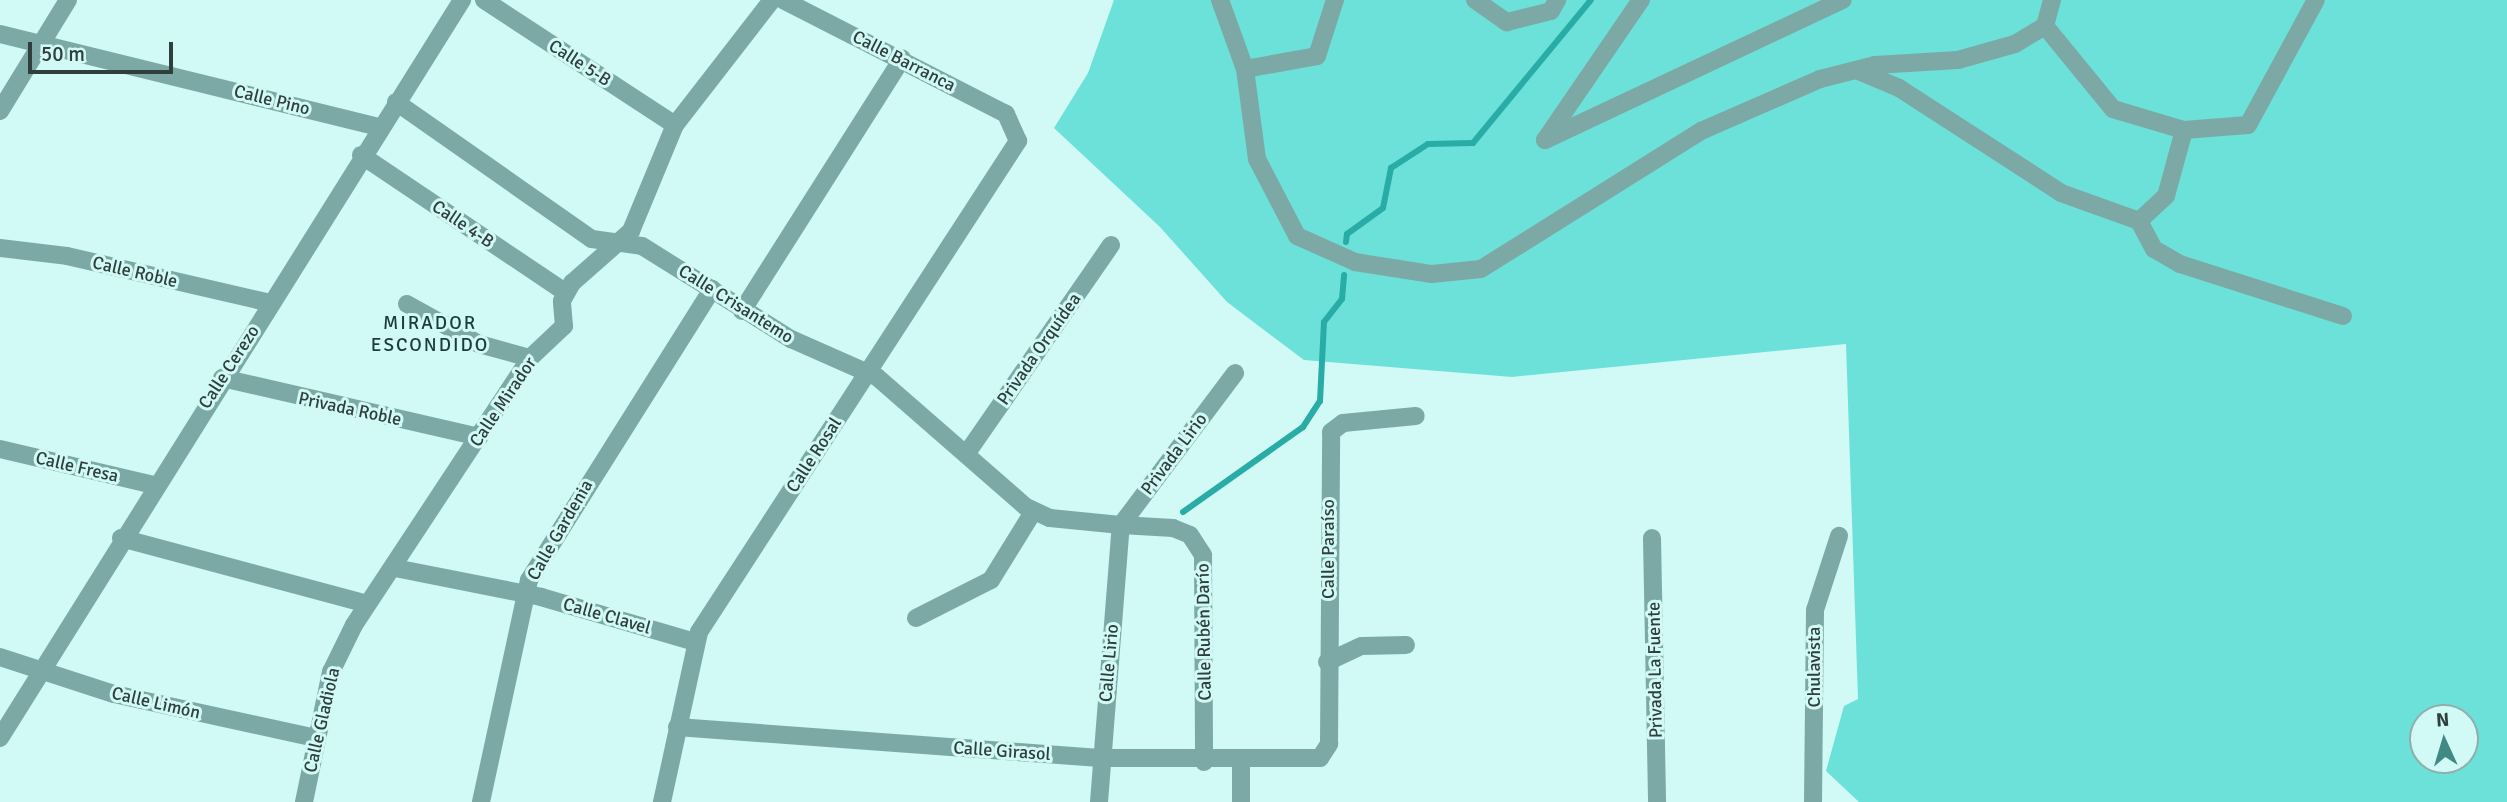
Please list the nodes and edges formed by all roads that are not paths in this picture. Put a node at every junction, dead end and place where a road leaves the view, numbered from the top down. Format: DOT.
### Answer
graph roads {
  1 [pos="68,0"];
  2 [pos="462,0"];
  3 [pos="484,0"];
  4 [pos="772,0"];
  5 [pos="783,0"];
  6 [pos="1220,0"];
  7 [pos="1335,0"];
  8 [pos="1475,0"];
  9 [pos="1557,0"];
  10 [pos="1641,0"];
  11 [pos="1843,0"];
  12 [pos="2052,0"];
  13 [pos="2315,0"];
  14 [pos="2045,26"];
  15 [pos="0,34"];
  16 [pos="40,44"];
  17 [pos="902,59"];
  18 [pos="1245,69"];
  19 [pos="1853,69"];
  20 [pos="396,102"];
  21 [pos="0,111"];
  22 [pos="675,125"];
  23 [pos="380,127"];
  24 [pos="1019,130"];
  25 [pos="2184,130"];
  26 [pos="361,155"];
  27 [pos="2140,221"];
  28 [pos="620,242"];
  29 [pos="1111,244"];
  30 [pos="0,248"];
  31 [pos="712,289"];
  32 [pos="566,293"];
  33 [pos="270,303"];
  34 [pos="407,304"];
  35 [pos="743,311"];
  36 [pos="2343,316"];
  37 [pos="530,358"];
  38 [pos="868,373"];
  39 [pos="1235,373"];
  40 [pos="222,378"];
  41 [pos="1416,416"];
  42 [pos="479,436"];
  43 [pos="0,449"];
  44 [pos="967,453"];
  45 [pos="154,485"];
  46 [pos="1033,512"];
  47 [pos="1115,525"];
  48 [pos="1839,536"];
  49 [pos="121,538"];
  50 [pos="1652,538"];
  51 [pos="395,568"];
  52 [pos="523,596"];
  53 [pos="367,604"];
  54 [pos="916,618"];
  55 [pos="695,642"];
  56 [pos="1406,645"];
  57 [pos="0,657"];
  58 [pos="1327,662"];
  59 [pos="42,669"];
  60 [pos="677,727"];
  61 [pos="0,738"];
  62 [pos="315,738"];
  63 [pos="1325,754"];
  64 [pos="1100,758"];
  65 [pos="1205,762"];
  66 [pos="1241,762"];
  67 [pos="304,802"];
  68 [pos="481,802"];
  69 [pos="662,802"];
  70 [pos="1099,802"];
  71 [pos="1241,802"];
  72 [pos="1657,802"];
  73 [pos="1813,802"];
  1 -- 16 [label="street"];
  2 -- 20 [label="street, Calle Cerezo"];
  3 -- 22 [label="street, Calle 5-B"];
  4 -- 22 [label="street"];
  5 -- 17 [label="street, Calle Barranca"];
  6 -- 18 [label="street"];
  7 -- 18 [label="street"];
  8 -- 9 [label="street"];
  10 -- 11 [label="street"];
  12 -- 14 [label="street"];
  13 -- 25 [label="street"];
  14 -- 19 [label="street"];
  14 -- 25 [label="street"];
  15 -- 16 [label="street, Calle Pino"];
  16 -- 21 [label="street"];
  16 -- 23 [label="street, Calle Pino"];
  17 -- 24 [label="street, Calle Barranca"];
  17 -- 35 [label="street"];
  18 -- 19 [label="street"];
  19 -- 27 [label="street"];
  20 -- 23 [label="street, Calle Cerezo"];
  20 -- 28 [label="street, Calle Crisantemo"];
  22 -- 28 [label="street"];
  23 -- 26 [label="street, Calle Cerezo"];
  24 -- 38 [label="street, Calle Rosal"];
  25 -- 27 [label="street"];
  26 -- 32 [label="street, Calle 4-B"];
  26 -- 33 [label="street, Calle Cerezo"];
  27 -- 36 [label="street"];
  28 -- 31 [label="street, Calle Crisantemo"];
  28 -- 32 [label="street"];
  29 -- 44 [label="street, Privada Orquídea"];
  30 -- 33 [label="street, Calle Roble"];
  31 -- 35 [label="street, Calle Crisantemo"];
  31 -- 52 [label="street, Calle Gardenia"];
  32 -- 37 [label="street, Calle Mirador"];
  33 -- 40 [label="street, Calle Cerezo"];
  34 -- 37 [label="street"];
  35 -- 38 [label="street, Calle Crisantemo"];
  37 -- 42 [label="street, Calle Mirador"];
  38 -- 44 [label="street, Calle Crisantemo"];
  38 -- 55 [label="street, Calle Rosal"];
  39 -- 47 [label="street, Privada Lirio"];
  40 -- 42 [label="street, Privada Roble"];
  40 -- 45 [label="street, Calle Cerezo"];
  41 -- 58 [label="street, Calle Paraíso"];
  42 -- 51 [label="street, Calle Mirador"];
  43 -- 45 [label="street, Calle Fresa"];
  44 -- 46 [label="street, Calle Crisantemo"];
  45 -- 49 [label="street, Calle Cerezo"];
  46 -- 47 [label="street"];
  46 -- 54 [label="street"];
  47 -- 64 [label="street, Calle Lirio"];
  47 -- 65 [label="street, Calle Rubén Darío"];
  48 -- 73 [label="street, Chulavista"];
  49 -- 53 [label="street"];
  49 -- 59 [label="street, Calle Cerezo"];
  50 -- 72 [label="street, Privada La Fuente"];
  51 -- 52 [label="street, Calle Clavel"];
  51 -- 53 [label="street, Calle Mirador"];
  52 -- 55 [label="street, Calle Clavel"];
  52 -- 68 [label="street, Calle Gardenia"];
  53 -- 62 [label="street, Calle Gladiola"];
  55 -- 60 [label="street, Calle Rosal"];
  56 -- 58 [label="street"];
  57 -- 59 [label="street, Calle Limón"];
  58 -- 63 [label="street, Calle Paraíso"];
  59 -- 61 [label="street, Calle Cerezo"];
  59 -- 62 [label="street, Calle Limón"];
  60 -- 64 [label="street, Calle Girasol"];
  60 -- 69 [label="street, Calle Rosal"];
  62 -- 67 [label="street, Calle Gladiola"];
  63 -- 66 [label="street, Calle Girasol"];
  64 -- 65 [label="street, Calle Girasol"];
  64 -- 70 [label="street, Calle Lirio"];
  65 -- 66 [label="street, Calle Girasol"];
  66 -- 71 [label="street"];
}
